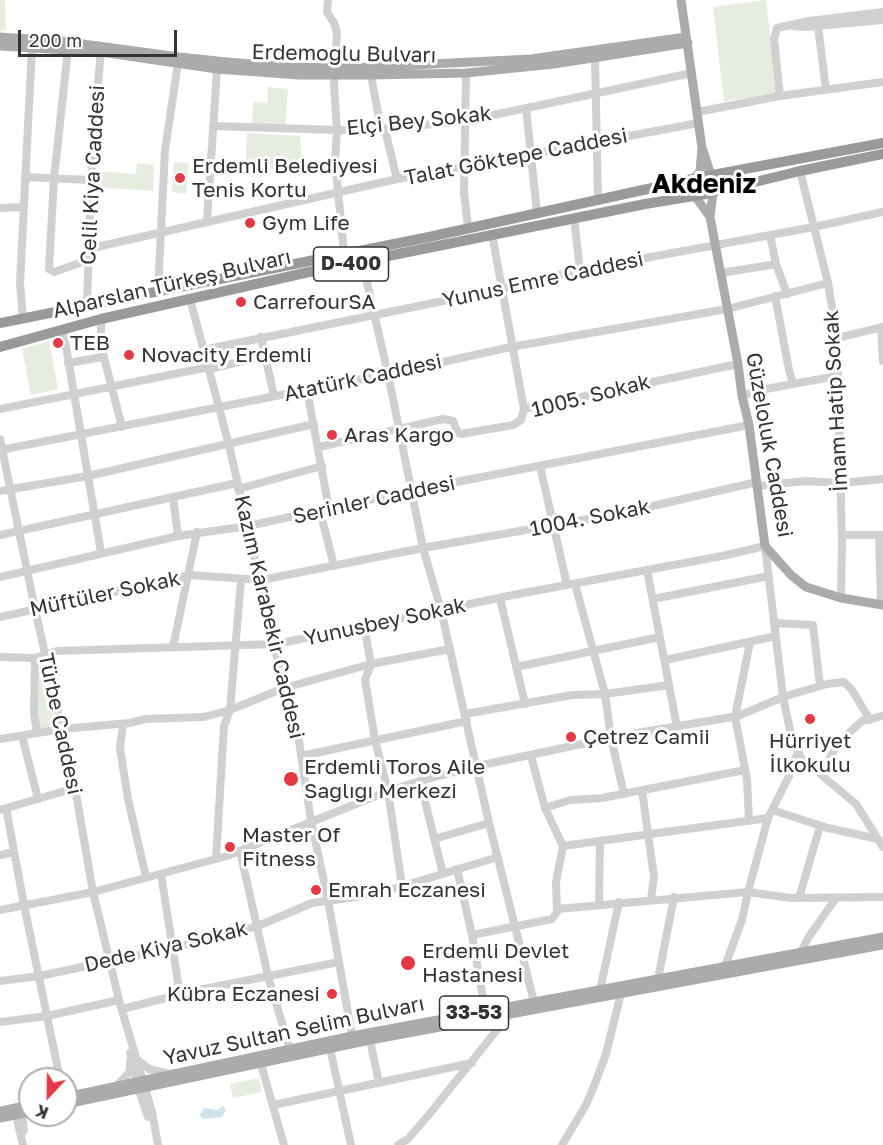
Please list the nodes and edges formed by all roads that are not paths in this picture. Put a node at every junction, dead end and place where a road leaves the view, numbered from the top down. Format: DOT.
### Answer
graph roads {
  1 [pos="327,0"];
  2 [pos="681,0"];
  3 [pos="883,12"];
  4 [pos="883,20"];
  5 [pos="783,26"];
  6 [pos="818,26"];
  7 [pos="0,38"];
  8 [pos="687,40"];
  9 [pos="0,46"];
  10 [pos="32,47"];
  11 [pos="68,49"];
  12 [pos="101,49"];
  13 [pos="595,57"];
  14 [pos="178,63"];
  15 [pos="217,69"];
  16 [pos="335,71"];
  17 [pos="466,73"];
  18 [pos="692,73"];
  19 [pos="371,75"];
  20 [pos="883,82"];
  21 [pos="826,90"];
  22 [pos="596,93"];
  23 [pos="780,96"];
  24 [pos="526,108"];
  25 [pos="697,112"];
  26 [pos="465,121"];
  27 [pos="699,123"];
  28 [pos="213,126"];
  29 [pos="381,129"];
  30 [pos="337,130"];
  31 [pos="596,142"];
  32 [pos="883,143"];
  33 [pos="702,148"];
  34 [pos="530,154"];
  35 [pos="883,154"];
  36 [pos="465,166"];
  37 [pos="800,171"];
  38 [pos="711,175"];
  39 [pos="25,177"];
  40 [pos="54,178"];
  41 [pos="398,179"];
  42 [pos="694,179"];
  43 [pos="91,180"];
  44 [pos="337,192"];
  45 [pos="713,193"];
  46 [pos="695,196"];
  47 [pos="598,200"];
  48 [pos="24,207"];
  49 [pos="0,208"];
  50 [pos="883,212"];
  51 [pos="537,213"];
  52 [pos="710,217"];
  53 [pos="574,218"];
  54 [pos="207,221"];
  55 [pos="468,227"];
  56 [pos="814,227"];
  57 [pos="161,232"];
  58 [pos="492,234"];
  59 [pos="770,235"];
  60 [pos="716,245"];
  61 [pos="88,249"];
  62 [pos="344,253"];
  63 [pos="88,260"];
  64 [pos="362,261"];
  65 [pos="776,264"];
  66 [pos="580,270"];
  67 [pos="721,273"];
  68 [pos="828,284"];
  69 [pos="502,289"];
  70 [pos="158,291"];
  71 [pos="788,294"];
  72 [pos="776,297"];
  73 [pos="190,299"];
  74 [pos="87,305"];
  75 [pos="728,309"];
  76 [pos="375,315"];
  77 [pos="23,318"];
  78 [pos="101,319"];
  79 [pos="0,323"];
  80 [pos="882,327"];
  81 [pos="63,329"];
  82 [pos="261,337"];
  83 [pos="837,338"];
  84 [pos="511,346"];
  85 [pos="0,347"];
  86 [pos="202,350"];
  87 [pos="265,356"];
  88 [pos="103,357"];
  89 [pos="883,361"];
  90 [pos="68,363"];
  91 [pos="738,364"];
  92 [pos="209,368"];
  93 [pos="388,374"];
  94 [pos="837,376"];
  95 [pos="793,384"];
  96 [pos="111,387"];
  97 [pos="307,390"];
  98 [pos="74,393"];
  99 [pos="274,396"];
  100 [pos="742,396"];
  101 [pos="218,406"];
  102 [pos="0,409"];
  103 [pos="524,409"];
  104 [pos="314,424"];
  105 [pos="749,425"];
  106 [pos="122,427"];
  107 [pos="399,430"];
  108 [pos="80,435"];
  109 [pos="0,439"];
  110 [pos="229,445"];
  111 [pos="319,447"];
  112 [pos="1,450"];
  113 [pos="322,466"];
  114 [pos="540,466"];
  115 [pos="88,476"];
  116 [pos="883,479"];
  117 [pos="841,483"];
  118 [pos="757,484"];
  119 [pos="238,486"];
  120 [pos="9,489"];
  121 [pos="0,491"];
  122 [pos="410,491"];
  123 [pos="173,498"];
  124 [pos="329,508"];
  125 [pos="320,511"];
  126 [pos="96,516"];
  127 [pos="552,525"];
  128 [pos="248,526"];
  129 [pos="19,531"];
  130 [pos="197,532"];
  131 [pos="0,535"];
  132 [pos="842,535"];
  133 [pos="881,535"];
  134 [pos="178,536"];
  135 [pos="765,546"];
  136 [pos="423,548"];
  137 [pos="101,552"];
  138 [pos="334,566"];
  139 [pos="647,570"];
  140 [pos="28,572"];
  141 [pos="190,575"];
  142 [pos="769,576"];
  143 [pos="0,577"];
  144 [pos="241,580"];
  145 [pos="261,580"];
  146 [pos="571,584"];
  147 [pos="500,598"];
  148 [pos="841,598"];
  149 [pos="653,599"];
  150 [pos="882,604"];
  151 [pos="34,609"];
  152 [pos="441,610"];
  153 [pos="0,617"];
  154 [pos="774,623"];
  155 [pos="364,626"];
  156 [pos="776,636"];
  157 [pos="660,637"];
  158 [pos="750,642"];
  159 [pos="276,644"];
  160 [pos="173,647"];
  161 [pos="236,647"];
  162 [pos="450,649"];
  163 [pos="593,651"];
  164 [pos="46,656"];
  165 [pos="0,657"];
  166 [pos="34,658"];
  167 [pos="665,660"];
  168 [pos="371,664"];
  169 [pos="516,668"];
  170 [pos="669,685"];
  171 [pos="820,686"];
  172 [pos="284,688"];
  173 [pos="605,694"];
  174 [pos="783,697"];
  175 [pos="525,704"];
  176 [pos="231,710"];
  177 [pos="883,716"];
  178 [pos="735,717"];
  179 [pos="466,718"];
  180 [pos="870,720"];
  181 [pos="123,724"];
  182 [pos="677,727"];
  183 [pos="62,729"];
  184 [pos="37,733"];
  185 [pos="22,736"];
  186 [pos="611,738"];
  187 [pos="0,739"];
  188 [pos="375,740"];
  189 [pos="798,751"];
  190 [pos="301,756"];
  191 [pos="531,756"];
  192 [pos="477,766"];
  193 [pos="745,770"];
  194 [pos="821,774"];
  195 [pos="420,781"];
  196 [pos="75,788"];
  197 [pos="642,790"];
  198 [pos="388,791"];
  199 [pos="624,794"];
  200 [pos="38,799"];
  201 [pos="545,808"];
  202 [pos="3,809"];
  203 [pos="770,814"];
  204 [pos="311,821"];
  205 [pos="749,821"];
  206 [pos="489,823"];
  207 [pos="820,826"];
  208 [pos="648,836"];
  209 [pos="434,839"];
  210 [pos="878,840"];
  211 [pos="600,841"];
  212 [pos="563,846"];
  213 [pos="883,847"];
  214 [pos="240,851"];
  215 [pos="14,852"];
  216 [pos="0,855"];
  217 [pos="498,857"];
  218 [pos="216,858"];
  219 [pos="457,869"];
  220 [pos="161,874"];
  221 [pos="443,874"];
  222 [pos="146,877"];
  223 [pos="402,886"];
  224 [pos="93,892"];
  225 [pos="748,892"];
  226 [pos="674,897"];
  227 [pos="883,897"];
  228 [pos="799,898"];
  229 [pos="836,898"];
  230 [pos="651,899"];
  231 [pos="328,900"];
  232 [pos="619,902"];
  233 [pos="599,904"];
  234 [pos="24,905"];
  235 [pos="557,909"];
  236 [pos="0,910"];
  237 [pos="515,925"];
  238 [pos="258,926"];
  239 [pos="472,935"];
  240 [pos="883,938"];
  241 [pos="883,945"];
  242 [pos="173,948"];
  243 [pos="801,952"];
  244 [pos="110,960"];
  245 [pos="339,962"];
  246 [pos="725,966"];
  247 [pos="39,976"];
  248 [pos="268,976"];
  249 [pos="658,979"];
  250 [pos="0,981"];
  251 [pos="600,990"];
  252 [pos="621,993"];
  253 [pos="180,995"];
  254 [pos="534,1002"];
  255 [pos="120,1004"];
  256 [pos="485,1011"];
  257 [pos="509,1015"];
  258 [pos="47,1016"];
  259 [pos="0,1022"];
  260 [pos="353,1040"];
  261 [pos="370,1040"];
  262 [pos="330,1048"];
  263 [pos="290,1050"];
  264 [pos="133,1057"];
  265 [pos="472,1063"];
  266 [pos="261,1064"];
  267 [pos="58,1067"];
  268 [pos="172,1075"];
  269 [pos="379,1083"];
  270 [pos="140,1084"];
  271 [pos="115,1087"];
  272 [pos="340,1091"];
  273 [pos="78,1095"];
  274 [pos="78,1101"];
  275 [pos="273,1105"];
  276 [pos="18,1107"];
  277 [pos="0,1111"];
  278 [pos="18,1114"];
  279 [pos="0,1118"];
  280 [pos="19,1127"];
  281 [pos="158,1144"];
  282 [pos="23,1145"];
  283 [pos="284,1145"];
  284 [pos="351,1145"];
  285 [pos="398,1145"];
  286 [pos="562,1145"];
  1 -- 16 [label="street"];
  2 -- 8 [label="main road"];
  3 -- 5 [label="street"];
  4 -- 6 [label="street"];
  5 -- 6 [label="street"];
  5 -- 23 [label="street"];
  6 -- 21 [label="street"];
  7 -- 12 [label="main road, Erdemoğlu Bulvarı"];
  8 -- 13 [label="main road, Erdemoğlu Bulvarı"];
  8 -- 16 [label="main road, Erdemoğlu Bulvarı"];
  8 -- 18 [label="main road"];
  9 -- 10 [label="main road, Erdemoğlu Bulvarı"];
  10 -- 11 [label="main road, Erdemoğlu Bulvarı"];
  10 -- 39 [label="street"];
  11 -- 12 [label="main road, Erdemoğlu Bulvarı"];
  11 -- 40 [label="street"];
  12 -- 14 [label="main road, Erdemoğlu Bulvarı"];
  12 -- 16 [label="main road, Erdemoğlu Bulvarı"];
  12 -- 43 [label="street, Celil Kiya Caddesi"];
  13 -- 17 [label="main road, Erdemoğlu Bulvarı"];
  13 -- 22 [label="street"];
  14 -- 15 [label="main road, Erdemoğlu Bulvarı"];
  14 -- 57 [label="street"];
  15 -- 16 [label="main road, Erdemoğlu Bulvarı"];
  15 -- 28 [label="street"];
  16 -- 19 [label="main road, Erdemoğlu Bulvarı"];
  16 -- 30 [label="street"];
  17 -- 19 [label="main road, Erdemoğlu Bulvarı"];
  17 -- 26 [label="street"];
  18 -- 22 [label="street, Elçi Bey Sokak"];
  18 -- 25 [label="main road"];
  19 -- 29 [label="street"];
  20 -- 21 [label="street"];
  21 -- 23 [label="street"];
  22 -- 24 [label="street, Elçi Bey Sokak"];
  22 -- 31 [label="street"];
  23 -- 25 [label="street"];
  24 -- 26 [label="street, Elçi Bey Sokak"];
  24 -- 34 [label="street"];
  25 -- 27 [label="main road"];
  26 -- 29 [label="street, Elçi Bey Sokak"];
  26 -- 36 [label="street"];
  27 -- 31 [label="street, Talat Göktepe Caddesi"];
  27 -- 33 [label="main road"];
  28 -- 30 [label="street, Elçi Bey Sokak"];
  28 -- 54 [label="street"];
  29 -- 30 [label="street, Elçi Bey Sokak"];
  29 -- 41 [label="street"];
  30 -- 44 [label="street"];
  31 -- 34 [label="street, Talat Göktepe Caddesi"];
  31 -- 47 [label="street"];
  32 -- 38 [label="highway, Alparslan Türkeş Bulvarı / D-400"];
  33 -- 38 [label="main road"];
  33 -- 42 [label="main road"];
  34 -- 36 [label="street, Talat Göktepe Caddesi"];
  34 -- 51 [label="street"];
  35 -- 37 [label="highway, Alparslan Türkeş Bulvarı / D-400"];
  36 -- 41 [label="street, Talat Göktepe Caddesi"];
  36 -- 55 [label="street"];
  37 -- 45 [label="highway, Alparslan Türkeş Bulvarı / D-400"];
  37 -- 56 [label="street, İmam Hatip Sokak"];
  38 -- 42 [label="highway, Alparslan Türkeş Bulvarı / D-400"];
  38 -- 45 [label="highway"];
  39 -- 40 [label="street"];
  39 -- 48 [label="street"];
  40 -- 43 [label="street"];
  40 -- 63 [label="street"];
  41 -- 44 [label="street, Talat Göktepe Caddesi"];
  42 -- 46 [label="highway"];
  42 -- 47 [label="highway, Alparslan Türkeş Bulvarı / D-400"];
  43 -- 61 [label="street, Celil Kiya Caddesi"];
  44 -- 54 [label="street, Talat Göktepe Caddesi"];
  44 -- 62 [label="street"];
  45 -- 46 [label="highway, Alparslan Türkeş Bulvarı / D-400"];
  45 -- 52 [label="main road, Güzeloluk Caddesi"];
  46 -- 52 [label="main road, Güzeloluk Caddesi"];
  46 -- 53 [label="highway, Alparslan Türkeş Bulvarı / D-400"];
  47 -- 51 [label="highway, Alparslan Türkeş Bulvarı / D-400"];
  48 -- 49 [label="street"];
  48 -- 77 [label="street"];
  50 -- 56 [label="street, Yunus Emre Caddesi"];
  51 -- 55 [label="highway, Alparslan Türkeş Bulvarı / D-400"];
  52 -- 60 [label="main road, Güzeloluk Caddesi"];
  53 -- 58 [label="highway, Alparslan Türkeş Bulvarı / D-400"];
  53 -- 66 [label="street"];
  54 -- 57 [label="street, Talat Göktepe Caddesi"];
  55 -- 62 [label="highway, Alparslan Türkeş Bulvarı / D-400"];
  56 -- 59 [label="street, Yunus Emre Caddesi"];
  56 -- 68 [label="street, İmam Hatip Sokak"];
  57 -- 61 [label="street, Talat Göktepe Caddesi"];
  57 -- 70 [label="street"];
  58 -- 64 [label="highway, Alparslan Türkeş Bulvarı / D-400"];
  58 -- 69 [label="street"];
  59 -- 60 [label="street, Yunus Emre Caddesi"];
  59 -- 65 [label="street"];
  60 -- 66 [label="street, Yunus Emre Caddesi"];
  60 -- 67 [label="main road, Güzeloluk Caddesi"];
  61 -- 63 [label="street, Celil Kiya Caddesi"];
  62 -- 70 [label="highway, Alparslan Türkeş Bulvarı / D-400"];
  63 -- 74 [label="street, Celil Kiya Caddesi"];
  64 -- 73 [label="highway, Alparslan Türkeş Bulvarı / D-400"];
  64 -- 76 [label="street"];
  65 -- 67 [label="street"];
  65 -- 71 [label="street"];
  66 -- 69 [label="street, Yunus Emre Caddesi"];
  67 -- 75 [label="main road, Güzeloluk Caddesi"];
  68 -- 71 [label="street, Atatürk Caddesi"];
  68 -- 83 [label="street, İmam Hatip Sokak"];
  69 -- 76 [label="street, Yunus Emre Caddesi"];
  69 -- 84 [label="street"];
  70 -- 74 [label="highway, Alparslan Türkeş Bulvarı / D-400"];
  71 -- 72 [label="street, Atatürk Caddesi"];
  72 -- 75 [label="street, Atatürk Caddesi"];
  72 -- 95 [label="street"];
  73 -- 78 [label="highway, Alparslan Türkeş Bulvarı / D-400"];
  73 -- 86 [label="street, Kazım Karabekir Caddesi"];
  74 -- 77 [label="highway, Alparslan Türkeş Bulvarı / D-400"];
  75 -- 84 [label="street, Atatürk Caddesi"];
  75 -- 91 [label="main road, Güzeloluk Caddesi"];
  76 -- 82 [label="street, Yunus Emre Caddesi"];
  76 -- 93 [label="street"];
  77 -- 79 [label="highway, Alparslan Türkeş Bulvarı / D-400"];
  78 -- 81 [label="highway, Alparslan Türkeş Bulvarı / D-400"];
  78 -- 88 [label="street"];
  80 -- 83 [label="street"];
  80 -- 89 [label="street"];
  81 -- 85 [label="highway, Alparslan Türkeş Bulvarı / D-400"];
  81 -- 90 [label="street"];
  82 -- 86 [label="street, Yunus Emre Caddesi"];
  82 -- 87 [label="street"];
  83 -- 94 [label="street, İmam Hatip Sokak"];
  84 -- 93 [label="street, Atatürk Caddesi"];
  84 -- 103 [label="street"];
  86 -- 92 [label="street, Kazım Karabekir Caddesi"];
  87 -- 92 [label="street"];
  87 -- 99 [label="street"];
  88 -- 90 [label="street"];
  88 -- 96 [label="street"];
  90 -- 98 [label="street"];
  91 -- 100 [label="main road, Güzeloluk Caddesi"];
  91 -- 103 [label="street, 1005. Sokak"];
  92 -- 96 [label="street"];
  92 -- 101 [label="street, Kazım Karabekir Caddesi"];
  93 -- 97 [label="street, Atatürk Caddesi"];
  93 -- 107 [label="street"];
  94 -- 95 [label="street"];
  94 -- 117 [label="street, İmam Hatip Sokak"];
  95 -- 100 [label="street"];
  96 -- 98 [label="street"];
  96 -- 106 [label="street"];
  97 -- 99 [label="street, Atatürk Caddesi"];
  97 -- 104 [label="street"];
  98 -- 102 [label="street"];
  98 -- 108 [label="street"];
  99 -- 101 [label="street, Atatürk Caddesi"];
  100 -- 105 [label="main road, Güzeloluk Caddesi"];
  101 -- 106 [label="street, Atatürk Caddesi"];
  101 -- 110 [label="street, Kazım Karabekir Caddesi"];
  103 -- 107 [label="street, 1005. Sokak"];
  104 -- 110 [label="street"];
  104 -- 111 [label="street"];
  105 -- 114 [label="street, Serinler Caddesi"];
  105 -- 118 [label="main road, Güzeloluk Caddesi"];
  106 -- 108 [label="street, Atatürk Caddesi"];
  107 -- 111 [label="street, 1005. Sokak"];
  107 -- 122 [label="street"];
  108 -- 112 [label="street, Atatürk Caddesi"];
  108 -- 115 [label="street"];
  109 -- 112 [label="street, Türbe Caddesi"];
  110 -- 115 [label="street"];
  110 -- 119 [label="street, Kazım Karabekir Caddesi"];
  111 -- 113 [label="street"];
  112 -- 120 [label="street, Türbe Caddesi"];
  113 -- 119 [label="street"];
  113 -- 124 [label="street"];
  114 -- 122 [label="street, Serinler Caddesi"];
  114 -- 127 [label="street"];
  115 -- 120 [label="street"];
  115 -- 126 [label="street"];
  116 -- 117 [label="street, 1004. Sokak"];
  117 -- 118 [label="street, 1004. Sokak"];
  117 -- 132 [label="street, İmam Hatip Sokak"];
  118 -- 127 [label="street, 1004. Sokak"];
  118 -- 135 [label="main road, Güzeloluk Caddesi"];
  119 -- 123 [label="street"];
  119 -- 128 [label="street, Kazım Karabekir Caddesi"];
  120 -- 121 [label="street"];
  120 -- 129 [label="street, Türbe Caddesi"];
  122 -- 124 [label="street, Serinler Caddesi"];
  122 -- 136 [label="street"];
  123 -- 126 [label="street"];
  123 -- 134 [label="street"];
  124 -- 125 [label="street, Serinler Caddesi"];
  125 -- 128 [label="street, Serinler Caddesi"];
  125 -- 138 [label="street"];
  126 -- 129 [label="street"];
  126 -- 137 [label="street"];
  127 -- 136 [label="street, 1004. Sokak"];
  127 -- 146 [label="street"];
  128 -- 130 [label="street, Serinler Caddesi"];
  128 -- 145 [label="street, Kazım Karabekir Caddesi"];
  129 -- 131 [label="street"];
  129 -- 140 [label="street, Türbe Caddesi"];
  130 -- 134 [label="street, Serinler Caddesi"];
  130 -- 141 [label="street"];
  132 -- 133 [label="street"];
  132 -- 148 [label="street, İmam Hatip Sokak"];
  133 -- 150 [label="street"];
  134 -- 137 [label="street, Serinler Caddesi"];
  135 -- 139 [label="street, Yunusbey Sokak"];
  135 -- 142 [label="street"];
  135 -- 148 [label="main road, Güzeloluk Caddesi"];
  136 -- 138 [label="street, Müftüler Sokak"];
  136 -- 152 [label="street"];
  137 -- 140 [label="street, Serinler Caddesi"];
  138 -- 145 [label="street, Müftüler Sokak"];
  139 -- 146 [label="street, Yunusbey Sokak"];
  139 -- 149 [label="street"];
  140 -- 143 [label="street, Serinler Caddesi"];
  140 -- 151 [label="street, Türbe Caddesi"];
  141 -- 144 [label="street, Müftüler Sokak"];
  141 -- 151 [label="street, Müftüler Sokak"];
  141 -- 160 [label="street"];
  142 -- 149 [label="street"];
  142 -- 154 [label="street"];
  144 -- 145 [label="street, Müftüler Sokak"];
  144 -- 161 [label="street"];
  145 -- 159 [label="street, Kazım Karabekir Caddesi"];
  146 -- 147 [label="street, Yunusbey Sokak"];
  146 -- 163 [label="street"];
  147 -- 152 [label="street, Yunusbey Sokak"];
  147 -- 169 [label="street"];
  148 -- 150 [label="main road, Güzeloluk Caddesi"];
  149 -- 157 [label="street"];
  151 -- 153 [label="street, Müftüler Sokak"];
  151 -- 164 [label="street, Türbe Caddesi"];
  152 -- 155 [label="street, Yunusbey Sokak"];
  152 -- 162 [label="street"];
  154 -- 156 [label="street"];
  154 -- 171 [label="street"];
  155 -- 159 [label="street, Yunusbey Sokak"];
  155 -- 168 [label="street"];
  156 -- 158 [label="street"];
  156 -- 174 [label="street"];
  157 -- 163 [label="street"];
  157 -- 167 [label="street"];
  158 -- 167 [label="street"];
  158 -- 178 [label="street"];
  159 -- 161 [label="street, Yunusbey Sokak"];
  159 -- 172 [label="street, Kazım Karabekir Caddesi"];
  160 -- 161 [label="street, Yunusbey Sokak"];
  160 -- 164 [label="street, Yunusbey Sokak"];
  161 -- 176 [label="street"];
  162 -- 168 [label="street"];
  162 -- 179 [label="street"];
  163 -- 169 [label="street"];
  163 -- 173 [label="street"];
  164 -- 166 [label="street, Yunusbey Sokak"];
  164 -- 183 [label="street, Türbe Caddesi"];
  165 -- 166 [label="street, Yunusbey Sokak"];
  166 -- 184 [label="street"];
  167 -- 170 [label="street"];
  168 -- 172 [label="street"];
  168 -- 188 [label="street"];
  169 -- 175 [label="street"];
  170 -- 173 [label="street"];
  170 -- 182 [label="street"];
  171 -- 174 [label="street"];
  171 -- 180 [label="street"];
  172 -- 176 [label="street"];
  172 -- 190 [label="street, Kazım Karabekir Caddesi"];
  173 -- 175 [label="street"];
  173 -- 186 [label="street"];
  174 -- 178 [label="street"];
  174 -- 189 [label="street"];
  175 -- 179 [label="street"];
  176 -- 181 [label="street"];
  176 -- 218 [label="street"];
  177 -- 180 [label="street"];
  178 -- 182 [label="street"];
  178 -- 193 [label="street"];
  179 -- 188 [label="street"];
  179 -- 192 [label="street"];
  180 -- 194 [label="street"];
  181 -- 183 [label="street"];
  181 -- 222 [label="street"];
  182 -- 186 [label="street"];
  183 -- 184 [label="street"];
  183 -- 196 [label="street, Türbe Caddesi"];
  184 -- 185 [label="street"];
  185 -- 187 [label="street"];
  185 -- 200 [label="street"];
  186 -- 191 [label="street"];
  186 -- 199 [label="street"];
  188 -- 190 [label="street"];
  188 -- 198 [label="street"];
  189 -- 194 [label="street"];
  189 -- 203 [label="street"];
  190 -- 204 [label="street, Kazım Karabekir Caddesi"];
  191 -- 192 [label="street"];
  191 -- 201 [label="street"];
  192 -- 195 [label="street"];
  192 -- 206 [label="street"];
  193 -- 197 [label="street"];
  193 -- 205 [label="street"];
  194 -- 210 [label="street"];
  195 -- 198 [label="street"];
  195 -- 209 [label="street"];
  196 -- 200 [label="street"];
  196 -- 224 [label="street, Türbe Caddesi"];
  197 -- 199 [label="street"];
  197 -- 208 [label="street"];
  198 -- 204 [label="street"];
  198 -- 223 [label="street"];
  199 -- 201 [label="street"];
  200 -- 202 [label="street"];
  201 -- 212 [label="street"];
  202 -- 215 [label="street"];
  203 -- 205 [label="street"];
  203 -- 207 [label="street"];
  203 -- 225 [label="street"];
  204 -- 214 [label="street"];
  204 -- 231 [label="street, Kazım Karabekir Caddesi"];
  205 -- 208 [label="street"];
  206 -- 209 [label="street"];
  206 -- 217 [label="street"];
  207 -- 210 [label="street"];
  207 -- 228 [label="street"];
  208 -- 211 [label="street"];
  208 -- 230 [label="street"];
  209 -- 221 [label="street"];
  210 -- 213 [label="street"];
  211 -- 212 [label="street"];
  211 -- 233 [label="street"];
  212 -- 235 [label="street"];
  214 -- 218 [label="street"];
  214 -- 238 [label="street"];
  215 -- 216 [label="street"];
  215 -- 234 [label="street"];
  217 -- 219 [label="street, Dede Kiya Sokak"];
  217 -- 237 [label="street"];
  218 -- 220 [label="street"];
  219 -- 221 [label="street, Dede Kiya Sokak"];
  219 -- 239 [label="street"];
  220 -- 222 [label="street"];
  220 -- 242 [label="street"];
  221 -- 223 [label="street, Dede Kiya Sokak"];
  222 -- 224 [label="street"];
  223 -- 231 [label="street, Dede Kiya Sokak"];
  224 -- 234 [label="street"];
  224 -- 244 [label="street, Türbe Caddesi"];
  225 -- 226 [label="street"];
  225 -- 228 [label="street"];
  225 -- 246 [label="street"];
  226 -- 230 [label="street"];
  226 -- 249 [label="street"];
  227 -- 229 [label="street"];
  228 -- 229 [label="street"];
  229 -- 243 [label="street"];
  230 -- 232 [label="street"];
  231 -- 238 [label="street, Dede Kiya Sokak"];
  231 -- 245 [label="street, Kazım Karabekir Caddesi"];
  232 -- 233 [label="street"];
  232 -- 251 [label="street"];
  233 -- 235 [label="street"];
  234 -- 236 [label="street"];
  234 -- 247 [label="street"];
  235 -- 237 [label="street"];
  237 -- 239 [label="street"];
  237 -- 254 [label="street"];
  238 -- 242 [label="street, Dede Kiya Sokak"];
  238 -- 248 [label="street"];
  239 -- 256 [label="street"];
  240 -- 243 [label="main road, Yavuz Sultan Selim Bulvarı / 33-53"];
  241 -- 252 [label="main road, Yavuz Sultan Selim Bulvarı / 33-53"];
  242 -- 244 [label="street, Dede Kiya Sokak"];
  242 -- 253 [label="street"];
  243 -- 246 [label="main road, Yavuz Sultan Selim Bulvarı / 33-53"];
  244 -- 247 [label="street, Dede Kiya Sokak"];
  244 -- 255 [label="street, Türbe Caddesi"];
  245 -- 248 [label="street"];
  245 -- 260 [label="street, Kazım Karabekir Caddesi"];
  246 -- 249 [label="main road, Yavuz Sultan Selim Bulvarı / 33-53"];
  247 -- 250 [label="street, Dede Kiya Sokak"];
  247 -- 258 [label="street"];
  248 -- 253 [label="street"];
  248 -- 263 [label="street"];
  249 -- 251 [label="main road, Yavuz Sultan Selim Bulvarı / 33-53"];
  251 -- 254 [label="main road, Yavuz Sultan Selim Bulvarı / 33-53"];
  252 -- 257 [label="main road, Yavuz Sultan Selim Bulvarı / 33-53"];
  252 -- 286 [label="street"];
  253 -- 255 [label="street"];
  254 -- 256 [label="main road, Yavuz Sultan Selim Bulvarı / 33-53"];
  255 -- 258 [label="street"];
  255 -- 264 [label="street, Türbe Caddesi"];
  256 -- 260 [label="main road, Yavuz Sultan Selim Bulvarı / 33-53"];
  257 -- 261 [label="main road, Yavuz Sultan Selim Bulvarı / 33-53"];
  257 -- 265 [label="street"];
  258 -- 259 [label="street"];
  258 -- 267 [label="street"];
  260 -- 261 [label="main road, Yavuz Sultan Selim Bulvarı / 33-53"];
  260 -- 262 [label="main road, Yavuz Sultan Selim Bulvarı / 33-53"];
  260 -- 263 [label="main road, Yavuz Sultan Selim Bulvarı / 33-53"];
  261 -- 269 [label="street"];
  262 -- 266 [label="main road, Yavuz Sultan Selim Bulvarı / 33-53"];
  262 -- 272 [label="street"];
  263 -- 268 [label="main road, Yavuz Sultan Selim Bulvarı / 33-53"];
  264 -- 268 [label="street"];
  264 -- 270 [label="street, Türbe Caddesi"];
  264 -- 271 [label="street"];
  265 -- 269 [label="street"];
  265 -- 285 [label="street"];
  266 -- 270 [label="main road, Yavuz Sultan Selim Bulvarı / 33-53"];
  266 -- 275 [label="street"];
  268 -- 270 [label="main road, Yavuz Sultan Selim Bulvarı / 33-53"];
  269 -- 272 [label="street"];
  270 -- 271 [label="main road, Yavuz Sultan Selim Bulvarı / 33-53"];
  270 -- 274 [label="main road, Yavuz Sultan Selim Bulvarı / 33-53"];
  270 -- 281 [label="street, Türbe Caddesi"];
  271 -- 273 [label="main road, Yavuz Sultan Selim Bulvarı / 33-53"];
  272 -- 275 [label="street"];
  272 -- 284 [label="street"];
  275 -- 283 [label="street"];
  276 -- 277 [label="main road"];
  278 -- 279 [label="main road"];
  280 -- 282 [label="street"];
}
